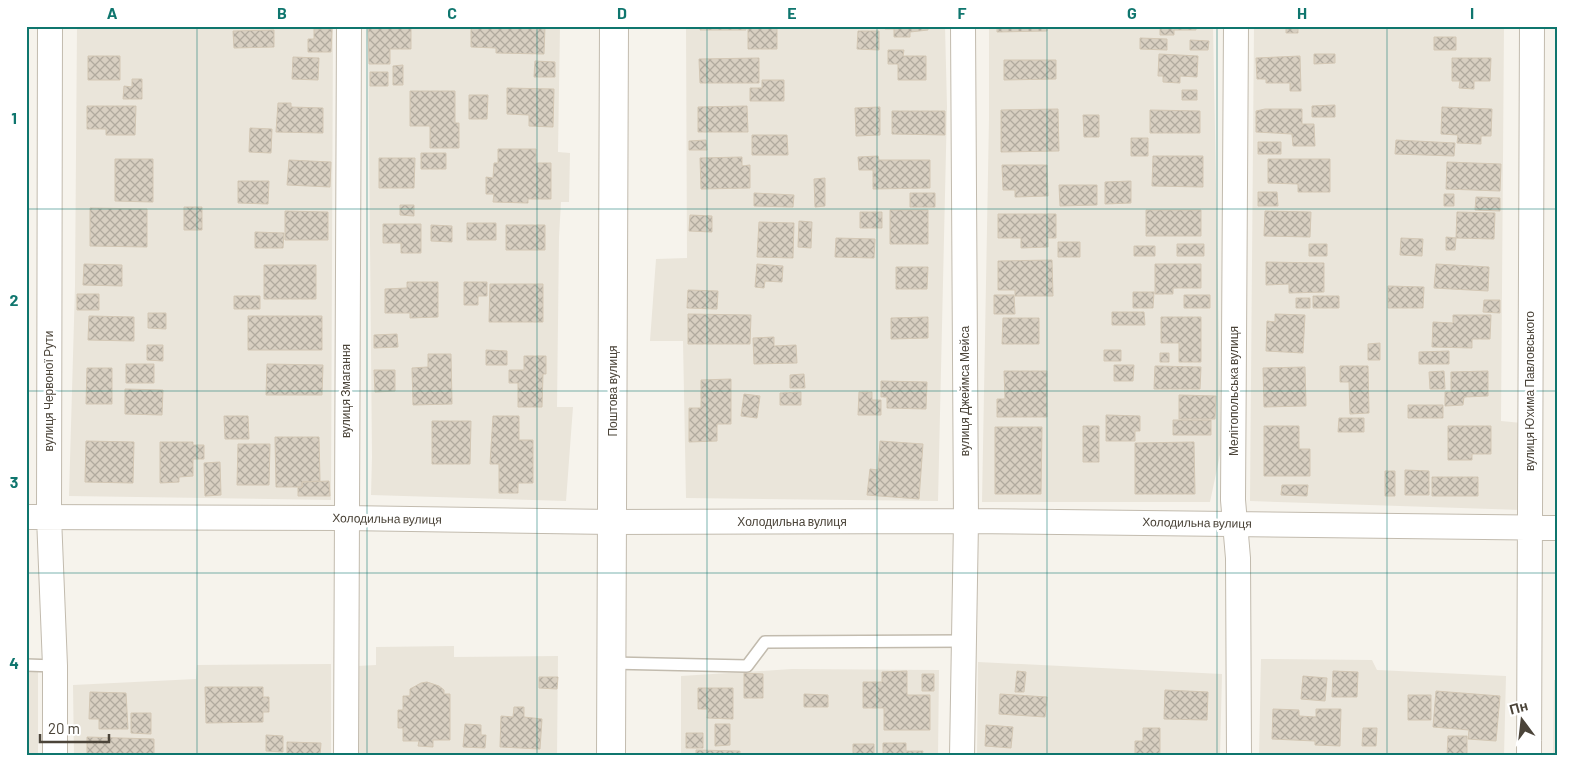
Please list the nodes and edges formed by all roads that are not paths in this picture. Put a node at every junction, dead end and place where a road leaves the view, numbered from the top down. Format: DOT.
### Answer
graph roads {
  1 [pos="50,26"];
  2 [pos="349,26"];
  3 [pos="614,26"];
  4 [pos="963,26"];
  5 [pos="1236,26"];
  6 [pos="1532,26"];
  7 [pos="38,517"];
  8 [pos="345,518"];
  9 [pos="966,521"];
  10 [pos="612,522"];
  11 [pos="1235,524"];
  12 [pos="1529,528"];
  13 [pos="1558,528"];
  14 [pos="964,640"];
  15 [pos="611,663"];
  16 [pos="26,665"];
  17 [pos="55,666"];
  18 [pos="55,756"];
  19 [pos="346,756"];
  20 [pos="611,756"];
  21 [pos="962,756"];
  22 [pos="1239,756"];
  23 [pos="1529,756"];
  1 -- 7 [label="street, вулиця Червоної Рути"];
  2 -- 8 [label="street, вулиця Змагання"];
  3 -- 10 [label="street, Поштова вулиця"];
  4 -- 9 [label="street, вулиця Джеймса Мейса"];
  5 -- 11 [label="street, Мелітопольська вулиця"];
  6 -- 12 [label="street, вулиця Юхима Павловського"];
  7 -- 8 [label="street, Холодильна вулиця"];
  7 -- 17 [label="street, вулиця Червоної Рути"];
  8 -- 10 [label="street, Холодильна вулиця"];
  8 -- 19 [label="street, вулиця Змагання"];
  9 -- 10 [label="street, Холодильна вулиця"];
  9 -- 11 [label="street, Холодильна вулиця"];
  9 -- 14 [label="street, вулиця Джеймса Мейса"];
  10 -- 15 [label="street, Поштова вулиця"];
  11 -- 12 [label="street, Холодильна вулиця"];
  11 -- 22 [label="street, Мелітопольська вулиця"];
  12 -- 13 [label="street, Холодильна вулиця"];
  12 -- 23 [label="street, вулиця Юхима Павловського"];
  14 -- 15 [label="lane"];
  14 -- 21 [label="street, вулиця Джеймса Мейса"];
  15 -- 20 [label="street, Поштова вулиця"];
  16 -- 17 [label="lane"];
  17 -- 18 [label="street, вулиця Червоної Рути"];
}
